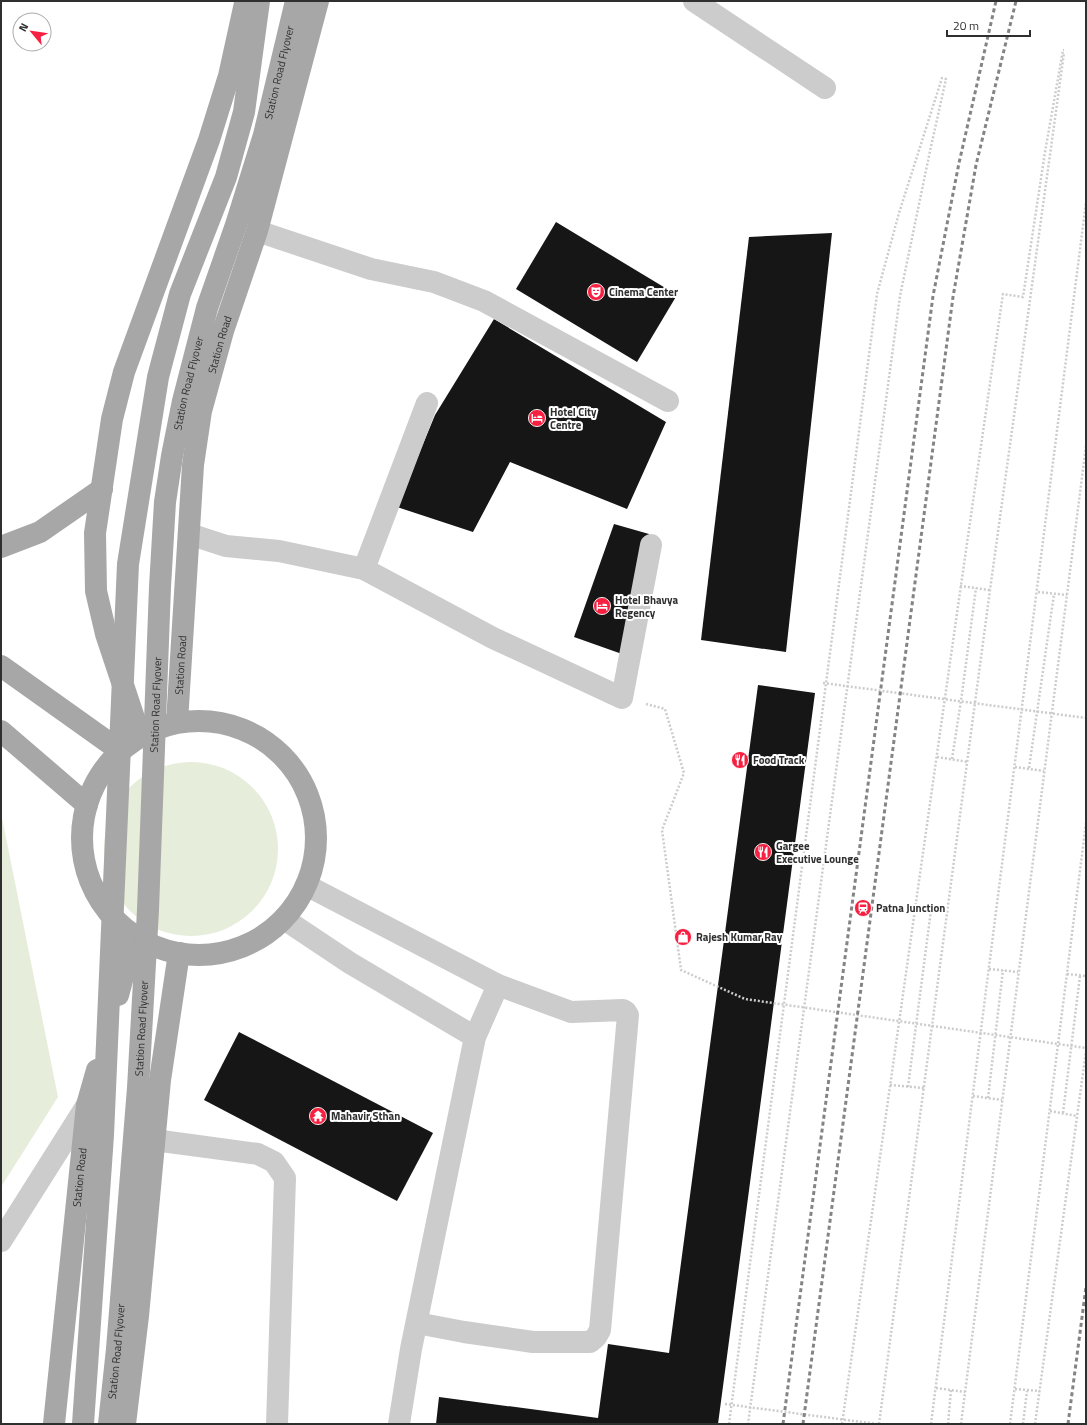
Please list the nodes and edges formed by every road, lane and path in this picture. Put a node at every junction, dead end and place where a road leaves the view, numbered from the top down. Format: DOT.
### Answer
graph roads {
  1 [pos="246,1"];
  2 [pos="259,1"];
  3 [pos="282,1"];
  4 [pos="296,1"];
  5 [pos="694,1"];
  6 [pos="317,7"];
  7 [pos="825,88"];
  8 [pos="1086,202"];
  9 [pos="257,231"];
  10 [pos="668,401"];
  11 [pos="427,403"];
  12 [pos="1086,446"];
  13 [pos="102,489"];
  14 [pos="189,534"];
  15 [pos="651,545"];
  16 [pos="1,547"];
  17 [pos="364,569"];
  18 [pos="960,586"];
  19 [pos="976,588"];
  20 [pos="990,590"];
  21 [pos="1038,592"];
  22 [pos="1054,594"];
  23 [pos="1067,595"];
  24 [pos="1,666"];
  25 [pos="823,683"];
  26 [pos="622,698"];
  27 [pos="962,701"];
  28 [pos="1038,711"];
  29 [pos="1086,718"];
  30 [pos="177,722"];
  31 [pos="1,731"];
  32 [pos="140,736"];
  33 [pos="119,750"];
  34 [pos="937,757"];
  35 [pos="952,759"];
  36 [pos="968,762"];
  37 [pos="1014,767"];
  38 [pos="1029,768"];
  39 [pos="1044,771"];
  40 [pos="87,805"];
  41 [pos="1086,823"];
  42 [pos="306,885"];
  43 [pos="916,908"];
  44 [pos="931,910"];
  45 [pos="948,912"];
  46 [pos="284,919"];
  47 [pos="134,936"];
  48 [pos="179,953"];
  49 [pos="989,969"];
  50 [pos="1003,970"];
  51 [pos="1018,972"];
  52 [pos="1067,974"];
  53 [pos="1080,976"];
  54 [pos="1086,976"];
  55 [pos="498,985"];
  56 [pos="916,1024"];
  57 [pos="995,1035"];
  58 [pos="475,1037"];
  59 [pos="1072,1046"];
  60 [pos="1086,1048"];
  61 [pos="1086,1051"];
  62 [pos="890,1084"];
  63 [pos="908,1087"];
  64 [pos="924,1088"];
  65 [pos="973,1096"];
  66 [pos="988,1098"];
  67 [pos="1002,1100"];
  68 [pos="87,1106"];
  69 [pos="1050,1111"];
  70 [pos="1063,1113"];
  71 [pos="1077,1116"];
  72 [pos="154,1140"];
  73 [pos="1,1241"];
  74 [pos="417,1323"];
  75 [pos="936,1388"];
  76 [pos="1015,1389"];
  77 [pos="951,1390"];
  78 [pos="1027,1391"];
  79 [pos="1040,1391"];
  80 [pos="965,1392"];
  81 [pos="725,1404"];
  82 [pos="860,1423"];
  83 [pos="54,1424"];
  84 [pos="83,1424"];
  85 [pos="109,1424"];
  86 [pos="125,1424"];
  87 [pos="277,1424"];
  88 [pos="399,1424"];
  89 [pos="729,1424"];
  90 [pos="748,1424"];
  91 [pos="842,1424"];
  92 [pos="878,1424"];
  93 [pos="931,1424"];
  94 [pos="948,1424"];
  95 [pos="961,1424"];
  96 [pos="1010,1424"];
  97 [pos="1022,1424"];
  98 [pos="1036,1424"];
  1 -- 13 [label="main road"];
  2 -- 84 [label="main road"];
  3 -- 6 [label="main road, Station Road"];
  4 -- 85 [label="main road, Station Road Flyover"];
  5 -- 7 [label="street"];
  6 -- 9 [label="main road, Station Road"];
  8 -- 21 [label="path"];
  9 -- 10 [label="street"];
  9 -- 14 [label="main road, Station Road"];
  11 -- 17 [label="street"];
  12 -- 23 [label="path"];
  13 -- 16 [label="main road"];
  13 -- 32 [label="main road"];
  14 -- 17 [label="street"];
  14 -- 30 [label="main road, Station Road"];
  15 -- 26 [label="street"];
  17 -- 26 [label="street"];
  18 -- 19 [label="path"];
  18 -- 20 [label="path"];
  18 -- 34 [label="path"];
  19 -- 20 [label="path"];
  19 -- 27 [label="path"];
  20 -- 36 [label="path"];
  21 -- 22 [label="path"];
  21 -- 37 [label="path"];
  22 -- 23 [label="path"];
  22 -- 28 [label="path"];
  23 -- 39 [label="path"];
  24 -- 33 [label="main road"];
  25 -- 27 [label="path"];
  26 -- 56 [label="path"];
  27 -- 28 [label="path"];
  27 -- 35 [label="path"];
  28 -- 29 [label="path"];
  28 -- 38 [label="path"];
  30 -- 32 [label="main road"];
  30 -- 42 [label="main road"];
  31 -- 40 [label="main road"];
  32 -- 33 [label="main road"];
  33 -- 40 [label="main road"];
  34 -- 35 [label="path"];
  34 -- 43 [label="path"];
  35 -- 36 [label="path"];
  36 -- 45 [label="path"];
  37 -- 38 [label="path"];
  37 -- 49 [label="path"];
  38 -- 39 [label="path"];
  39 -- 51 [label="path"];
  40 -- 47 [label="main road"];
  41 -- 52 [label="path"];
  42 -- 46 [label="main road"];
  42 -- 55 [label="street"];
  43 -- 44 [label="path"];
  43 -- 62 [label="path"];
  44 -- 45 [label="path"];
  44 -- 56 [label="path"];
  45 -- 64 [label="path"];
  46 -- 48 [label="main road"];
  46 -- 58 [label="street"];
  47 -- 48 [label="main road"];
  47 -- 68 [label="main road, Station Road"];
  48 -- 72 [label="main road"];
  49 -- 50 [label="path"];
  49 -- 65 [label="path"];
  50 -- 51 [label="path"];
  50 -- 57 [label="path"];
  51 -- 67 [label="path"];
  52 -- 53 [label="path"];
  52 -- 69 [label="path"];
  53 -- 54 [label="path"];
  53 -- 59 [label="path"];
  55 -- 58 [label="street"];
  55 -- 74 [label="street"];
  56 -- 57 [label="path"];
  56 -- 63 [label="path"];
  57 -- 59 [label="path"];
  57 -- 66 [label="path"];
  58 -- 74 [label="street"];
  59 -- 60 [label="path"];
  59 -- 70 [label="path"];
  61 -- 71 [label="path"];
  62 -- 63 [label="path"];
  62 -- 91 [label="path"];
  63 -- 64 [label="path"];
  64 -- 92 [label="path"];
  65 -- 66 [label="path"];
  65 -- 75 [label="path"];
  66 -- 67 [label="path"];
  67 -- 80 [label="path"];
  68 -- 73 [label="street"];
  68 -- 83 [label="main road, Station Road"];
  69 -- 70 [label="path"];
  69 -- 76 [label="path"];
  70 -- 71 [label="path"];
  71 -- 79 [label="path"];
  72 -- 86 [label="main road"];
  72 -- 87 [label="street"];
  74 -- 88 [label="street"];
  75 -- 77 [label="path"];
  75 -- 93 [label="path"];
  76 -- 78 [label="path"];
  76 -- 96 [label="path"];
  77 -- 80 [label="path"];
  77 -- 94 [label="path"];
  78 -- 79 [label="path"];
  78 -- 97 [label="path"];
  79 -- 98 [label="path"];
  80 -- 95 [label="path"];
  81 -- 82 [label="path"];
  82 -- 92 [label="path"];
  89 -- 90 [label="path"];
}
